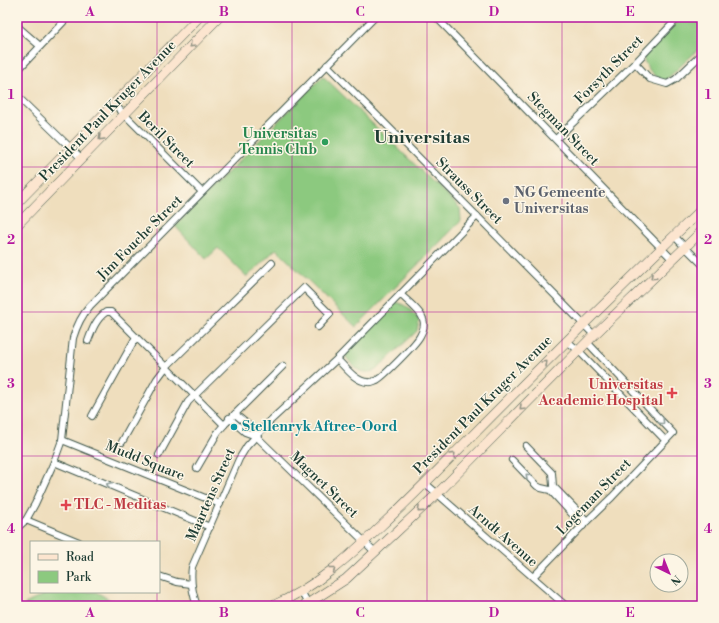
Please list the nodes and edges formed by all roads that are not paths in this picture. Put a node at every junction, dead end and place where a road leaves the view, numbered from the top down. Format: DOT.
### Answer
graph roads {
  1 [pos="68,17"];
  2 [pos="199,17"];
  3 [pos="219,17"];
  4 [pos="375,17"];
  5 [pos="436,17"];
  6 [pos="679,17"];
  7 [pos="17,26"];
  8 [pos="40,46"];
  9 [pos="702,54"];
  10 [pos="635,63"];
  11 [pos="327,65"];
  12 [pos="17,72"];
  13 [pos="17,96"];
  14 [pos="114,104"];
  15 [pos="124,114"];
  16 [pos="556,139"];
  17 [pos="70,147"];
  18 [pos="81,158"];
  19 [pos="202,192"];
  20 [pos="17,203"];
  21 [pos="702,209"];
  22 [pos="477,216"];
  23 [pos="18,223"];
  24 [pos="702,231"];
  25 [pos="674,236"];
  26 [pos="686,247"];
  27 [pos="662,248"];
  28 [pos="672,258"];
  29 [pos="272,263"];
  30 [pos="702,264"];
  31 [pos="400,294"];
  32 [pos="583,324"];
  33 [pos="318,327"];
  34 [pos="136,336"];
  35 [pos="590,339"];
  36 [pos="88,341"];
  37 [pos="567,341"];
  38 [pos="579,351"];
  39 [pos="337,359"];
  40 [pos="283,366"];
  41 [pos="166,367"];
  42 [pos="195,395"];
  43 [pos="235,414"];
  44 [pos="92,416"];
  45 [pos="229,418"];
  46 [pos="224,425"];
  47 [pos="673,433"];
  48 [pos="256,436"];
  49 [pos="62,440"];
  50 [pos="665,440"];
  51 [pos="122,442"];
  52 [pos="526,446"];
  53 [pos="159,454"];
  54 [pos="512,460"];
  55 [pos="54,462"];
  56 [pos="197,468"];
  57 [pos="425,483"];
  58 [pos="437,494"];
  59 [pos="220,504"];
  60 [pos="26,520"];
  61 [pos="585,523"];
  62 [pos="210,527"];
  63 [pos="17,528"];
  64 [pos="77,541"];
  65 [pos="365,542"];
  66 [pos="375,552"];
  67 [pos="160,576"];
  68 [pos="533,577"];
  69 [pos="191,584"];
  70 [pos="301,591"];
  71 [pos="17,602"];
  72 [pos="307,605"];
  73 [pos="19,606"];
  74 [pos="197,606"];
  75 [pos="272,606"];
  76 [pos="566,606"];
  1 -- 8 [label="street"];
  2 -- 14 [label="street, President Paul Kruger Avenue"];
  3 -- 15 [label="street, President Paul Kruger Avenue, one-way"];
  4 -- 11 [label="street, Jim Fouche Street"];
  5 -- 16 [label="street, Stegman Street"];
  6 -- 10 [label="street, Forsyth Street"];
  7 -- 8 [label="street"];
  8 -- 12 [label="street"];
  9 -- 10 [label="street"];
  10 -- 16 [label="street, Forsyth Street"];
  11 -- 19 [label="street, Jim Fouche Street"];
  11 -- 22 [label="street, Strauss Street"];
  13 -- 17 [label="street"];
  14 -- 15 [label="street, Beril Street"];
  14 -- 17 [label="street, President Paul Kruger Avenue"];
  15 -- 18 [label="street, President Paul Kruger Avenue, one-way"];
  15 -- 19 [label="street, Beril Street"];
  16 -- 27 [label="street, Stegman Street"];
  17 -- 18 [label="street"];
  17 -- 20 [label="street, President Paul Kruger Avenue"];
  18 -- 23 [label="street, President Paul Kruger Avenue"];
  19 -- 49 [label="street, Jim Fouche Street"];
  21 -- 25 [label="street, President Paul Kruger Avenue"];
  22 -- 31 [label="street, Maartens Street"];
  22 -- 32 [label="street, Strauss Street"];
  24 -- 26 [label="street, President Paul Kruger Avenue"];
  25 -- 26 [label="street"];
  25 -- 27 [label="street, President Paul Kruger Avenue"];
  26 -- 28 [label="street, President Paul Kruger Avenue"];
  26 -- 30 [label="street"];
  27 -- 28 [label="street, Stegman Street"];
  27 -- 32 [label="street, President Paul Kruger Avenue"];
  28 -- 35 [label="street, President Paul Kruger Avenue, one-way"];
  29 -- 41 [label="street"];
  31 -- 39 [label="street, Maartens Street"];
  31 -- 39 [label="street"];
  32 -- 35 [label="street, Strauss Street"];
  32 -- 37 [label="street, President Paul Kruger Avenue"];
  33 -- 42 [label="street"];
  34 -- 36 [label="street"];
  34 -- 41 [label="street"];
  34 -- 44 [label="street"];
  35 -- 38 [label="street, President Paul Kruger Avenue"];
  35 -- 47 [label="street, Strauss Street, one-way"];
  37 -- 38 [label="street"];
  57 -- 37 [label="street, President Paul Kruger Avenue, one-way"];
  38 -- 50 [label="street"];
  38 -- 58 [label="street, President Paul Kruger Avenue, one-way"];
  39 -- 48 [label="street, Maartens Street"];
  40 -- 43 [label="street"];
  41 -- 42 [label="street"];
  41 -- 51 [label="street"];
  42 -- 46 [label="street"];
  42 -- 53 [label="street"];
  43 -- 45 [label="street"];
  43 -- 48 [label="street"];
  45 -- 46 [label="street"];
  45 -- 48 [label="street"];
  46 -- 56 [label="street"];
  47 -- 50 [label="street, Logeman Street"];
  48 -- 59 [label="street, Maartens Street"];
  48 -- 65 [label="street, Magnet Street"];
  49 -- 55 [label="street, Jim Fouche Street"];
  49 -- 59 [label="street, Mudd Square"];
  50 -- 61 [label="street, Logeman Street"];
  52 -- 61 [label="street"];
  61 -- 54 [label="street, one-way"];
  55 -- 60 [label="street, Jim Fouche Street"];
  62 -- 55 [label="street, one-way"];
  57 -- 58 [label="street, Arndt Avenue"];
  57 -- 65 [label="street, President Paul Kruger Avenue"];
  58 -- 66 [label="street, President Paul Kruger Avenue, one-way"];
  58 -- 68 [label="street, Arndt Avenue"];
  59 -- 62 [label="street, Maartens Street"];
  60 -- 63 [label="street, Jim Fouche Street"];
  60 -- 64 [label="street"];
  61 -- 68 [label="street, Logeman Street"];
  62 -- 69 [label="street, Maartens Street"];
  65 -- 66 [label="street, Magnet Street"];
  70 -- 65 [label="street, President Paul Kruger Avenue, one-way"];
  66 -- 72 [label="street, President Paul Kruger Avenue"];
  67 -- 69 [label="street"];
  68 -- 76 [label="street, Arndt Avenue"];
  69 -- 74 [label="street, Maartens Street"];
  70 -- 72 [label="street"];
  70 -- 75 [label="street, President Paul Kruger Avenue"];
  71 -- 73 [label="street"];
}
